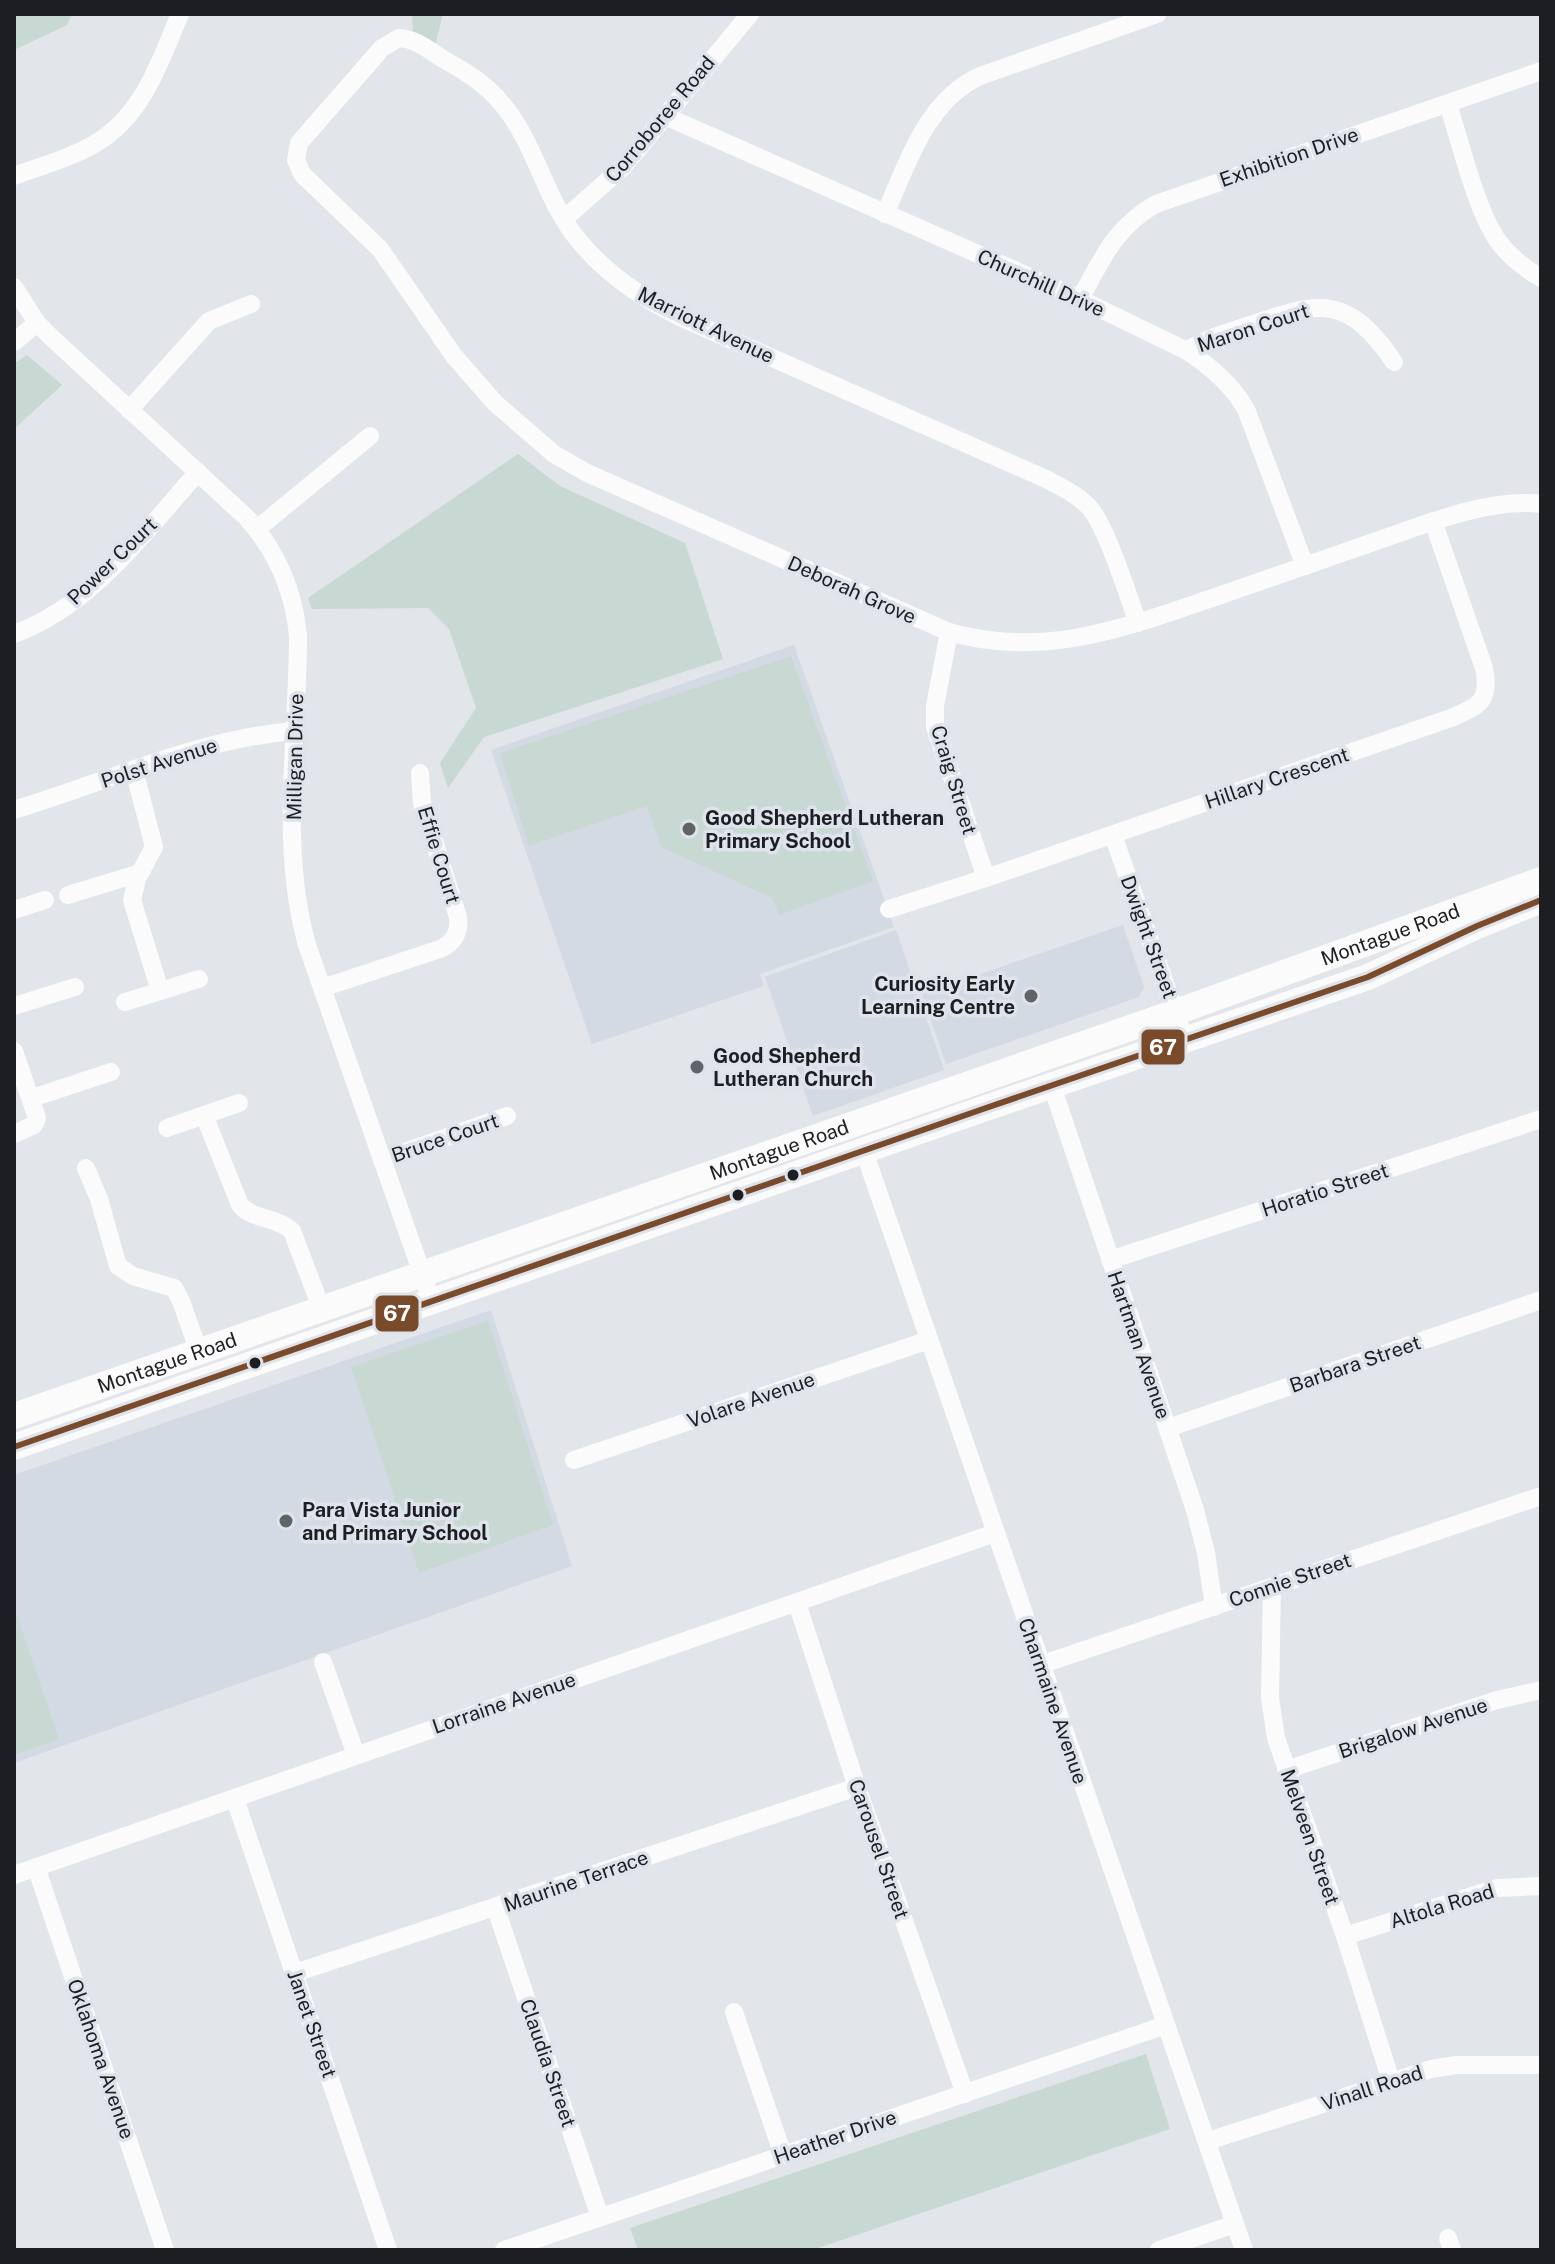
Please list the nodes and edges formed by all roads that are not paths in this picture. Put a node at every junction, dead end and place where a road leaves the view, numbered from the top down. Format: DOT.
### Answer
graph roads {
  1 [pos="180,14"];
  2 [pos="750,14"];
  3 [pos="1157,14"];
  4 [pos="1541,71"];
  5 [pos="1448,104"];
  6 [pos="665,116"];
  7 [pos="296,160"];
  8 [pos="14,176"];
  9 [pos="885,214"];
  10 [pos="564,219"];
  11 [pos="1541,278"];
  12 [pos="14,287"];
  13 [pos="1080,299"];
  14 [pos="251,304"];
  15 [pos="37,323"];
  16 [pos="14,342"];
  17 [pos="1187,351"];
  18 [pos="1394,362"];
  19 [pos="129,410"];
  20 [pos="370,436"];
  21 [pos="198,472"];
  22 [pos="1541,504"];
  23 [pos="1433,521"];
  24 [pos="257,529"];
  25 [pos="1305,566"];
  26 [pos="1138,623"];
  27 [pos="949,632"];
  28 [pos="14,634"];
  29 [pos="294,731"];
  30 [pos="134,770"];
  31 [pos="420,773"];
  32 [pos="20,808"];
  33 [pos="1113,835"];
  34 [pos="140,873"];
  35 [pos="986,878"];
  36 [pos="1541,880"];
  37 [pos="68,895"];
  38 [pos="45,900"];
  39 [pos="1541,900"];
  40 [pos="889,909"];
  41 [pos="14,910"];
  42 [pos="199,979"];
  43 [pos="75,987"];
  44 [pos="322,988"];
  45 [pos="160,991"];
  46 [pos="125,1002"];
  47 [pos="14,1006"];
  48 [pos="1176,1012"];
  49 [pos="1185,1040"];
  50 [pos="14,1051"];
  51 [pos="111,1072"];
  52 [pos="1052,1086"];
  53 [pos="32,1098"];
  54 [pos="239,1103"];
  55 [pos="204,1115"];
  56 [pos="507,1116"];
  57 [pos="1541,1119"];
  58 [pos="855,1124"];
  59 [pos="167,1128"];
  60 [pos="14,1134"];
  61 [pos="864,1151"];
  62 [pos="382,1160"];
  63 [pos="86,1168"];
  64 [pos="1110,1260"];
  65 [pos="422,1274"];
  66 [pos="1541,1300"];
  67 [pos="432,1302"];
  68 [pos="322,1310"];
  69 [pos="929,1340"];
  70 [pos="199,1352"];
  71 [pos="14,1416"];
  72 [pos="1168,1428"];
  73 [pos="14,1447"];
  74 [pos="574,1460"];
  75 [pos="1541,1496"];
  76 [pos="995,1533"];
  77 [pos="1272,1587"];
  78 [pos="797,1603"];
  79 [pos="1214,1607"];
  80 [pos="323,1662"];
  81 [pos="1040,1665"];
  82 [pos="1541,1690"];
  83 [pos="356,1755"];
  84 [pos="1286,1770"];
  85 [pos="857,1787"];
  86 [pos="235,1799"];
  87 [pos="36,1867"];
  88 [pos="14,1875"];
  89 [pos="1541,1886"];
  90 [pos="496,1909"];
  91 [pos="1345,1936"];
  92 [pos="295,1973"];
  93 [pos="734,2012"];
  94 [pos="1166,2025"];
  95 [pos="1541,2065"];
  96 [pos="1391,2081"];
  97 [pos="965,2094"];
  98 [pos="1208,2141"];
  99 [pos="783,2155"];
  100 [pos="600,2217"];
  101 [pos="1235,2224"];
  102 [pos="515,2248"];
  103 [pos="165,2250"];
  104 [pos="388,2250"];
  105 [pos="1159,2250"];
  106 [pos="1244,2250"];
  1 -- 8 [label="street"];
  2 -- 6 [label="street, Corroboree Road"];
  3 -- 9 [label="street"];
  4 -- 5 [label="street, Exhibition Drive"];
  5 -- 11 [label="street"];
  5 -- 13 [label="street, Exhibition Drive"];
  6 -- 9 [label="street, Churchill Drive"];
  6 -- 10 [label="street, Corroboree Road"];
  7 -- 10 [label="street, Marriott Avenue"];
  7 -- 27 [label="street, Deborah Grove"];
  9 -- 13 [label="street, Churchill Drive"];
  10 -- 26 [label="street, Marriott Avenue"];
  12 -- 15 [label="street, Milligan Drive"];
  13 -- 17 [label="street, Churchill Drive"];
  14 -- 19 [label="street"];
  15 -- 16 [label="street"];
  15 -- 19 [label="street, Milligan Drive"];
  17 -- 18 [label="street, Maron Court"];
  17 -- 25 [label="street, Churchill Drive"];
  19 -- 21 [label="street, Milligan Drive"];
  20 -- 24 [label="street"];
  21 -- 24 [label="street, Milligan Drive"];
  21 -- 28 [label="street, Power Court"];
  22 -- 23 [label="street, Deborah Grove"];
  23 -- 25 [label="street, Deborah Grove"];
  23 -- 33 [label="street, Hillary Crescent"];
  24 -- 29 [label="street, Milligan Drive"];
  25 -- 26 [label="street, Deborah Grove"];
  26 -- 27 [label="street, Deborah Grove"];
  27 -- 35 [label="street, Craig Street"];
  29 -- 30 [label="street, Polst Avenue"];
  29 -- 44 [label="street, Milligan Drive"];
  30 -- 32 [label="street, Polst Avenue"];
  30 -- 34 [label="street"];
  31 -- 44 [label="street, Effie Court"];
  33 -- 35 [label="street, Hillary Crescent"];
  33 -- 48 [label="street, Dwight Street"];
  34 -- 37 [label="street"];
  34 -- 45 [label="street"];
  35 -- 40 [label="street, Hillary Crescent"];
  36 -- 48 [label="main road, Montague Road"];
  38 -- 41 [label="street"];
  39 -- 49 [label="main road, Montague Road"];
  42 -- 45 [label="street"];
  43 -- 47 [label="street"];
  44 -- 62 [label="street, Milligan Drive"];
  45 -- 46 [label="street"];
  48 -- 49 [label="street, Dwight Street"];
  48 -- 58 [label="main road, Montague Road"];
  49 -- 52 [label="main road, Montague Road"];
  50 -- 53 [label="street"];
  51 -- 53 [label="street"];
  52 -- 61 [label="main road, Montague Road"];
  52 -- 64 [label="street, Hartman Avenue"];
  53 -- 60 [label="street"];
  54 -- 55 [label="street"];
  55 -- 59 [label="street"];
  55 -- 68 [label="street"];
  56 -- 62 [label="street, Bruce Court"];
  57 -- 64 [label="street, Horatio Street"];
  58 -- 61 [label="main road"];
  58 -- 65 [label="main road, Montague Road"];
  61 -- 67 [label="main road, Montague Road"];
  61 -- 69 [label="street, Charmaine Avenue"];
  62 -- 65 [label="street, Milligan Drive"];
  63 -- 70 [label="street"];
  64 -- 72 [label="street, Hartman Avenue"];
  65 -- 67 [label="street, Milligan Drive"];
  65 -- 68 [label="main road, Montague Road"];
  66 -- 72 [label="street, Barbara Street"];
  67 -- 73 [label="main road, Montague Road"];
  68 -- 70 [label="main road, Montague Road"];
  69 -- 74 [label="street, Volare Avenue"];
  69 -- 76 [label="street, Charmaine Avenue"];
  70 -- 71 [label="main road, Montague Road"];
  72 -- 79 [label="street, Hartman Avenue"];
  75 -- 77 [label="street, Connie Street"];
  76 -- 78 [label="street, Lorraine Avenue"];
  76 -- 81 [label="street, Charmaine Avenue"];
  77 -- 79 [label="street, Connie Street"];
  77 -- 84 [label="street, Melveen Street"];
  78 -- 83 [label="street, Lorraine Avenue"];
  78 -- 85 [label="street, Carousel Street"];
  79 -- 81 [label="street, Connie Street"];
  80 -- 83 [label="street"];
  81 -- 94 [label="street, Charmaine Avenue"];
  82 -- 84 [label="street, Brigalow Avenue"];
  83 -- 86 [label="street, Lorraine Avenue"];
  84 -- 91 [label="street, Melveen Street"];
  85 -- 90 [label="street, Maurine Terrace"];
  85 -- 97 [label="street, Carousel Street"];
  86 -- 87 [label="street, Lorraine Avenue"];
  86 -- 92 [label="street, Janet Street"];
  87 -- 88 [label="street, Lorraine Avenue"];
  87 -- 103 [label="street, Oklahoma Avenue"];
  89 -- 91 [label="street, Altola Road"];
  90 -- 92 [label="street, Maurine Terrace"];
  90 -- 100 [label="street, Claudia Street"];
  91 -- 96 [label="street, Melveen Street"];
  92 -- 104 [label="street, Janet Street"];
  93 -- 99 [label="street"];
  94 -- 97 [label="street, Heather Drive"];
  94 -- 98 [label="street, Charmaine Avenue"];
  95 -- 96 [label="street, Vinall Road"];
  96 -- 98 [label="street, Vinall Road"];
  97 -- 99 [label="street, Heather Drive"];
  98 -- 101 [label="street, Charmaine Avenue"];
  99 -- 100 [label="street, Heather Drive"];
  100 -- 102 [label="street, Heather Drive"];
  101 -- 105 [label="street"];
  101 -- 106 [label="street, Charmaine Avenue"];
}
